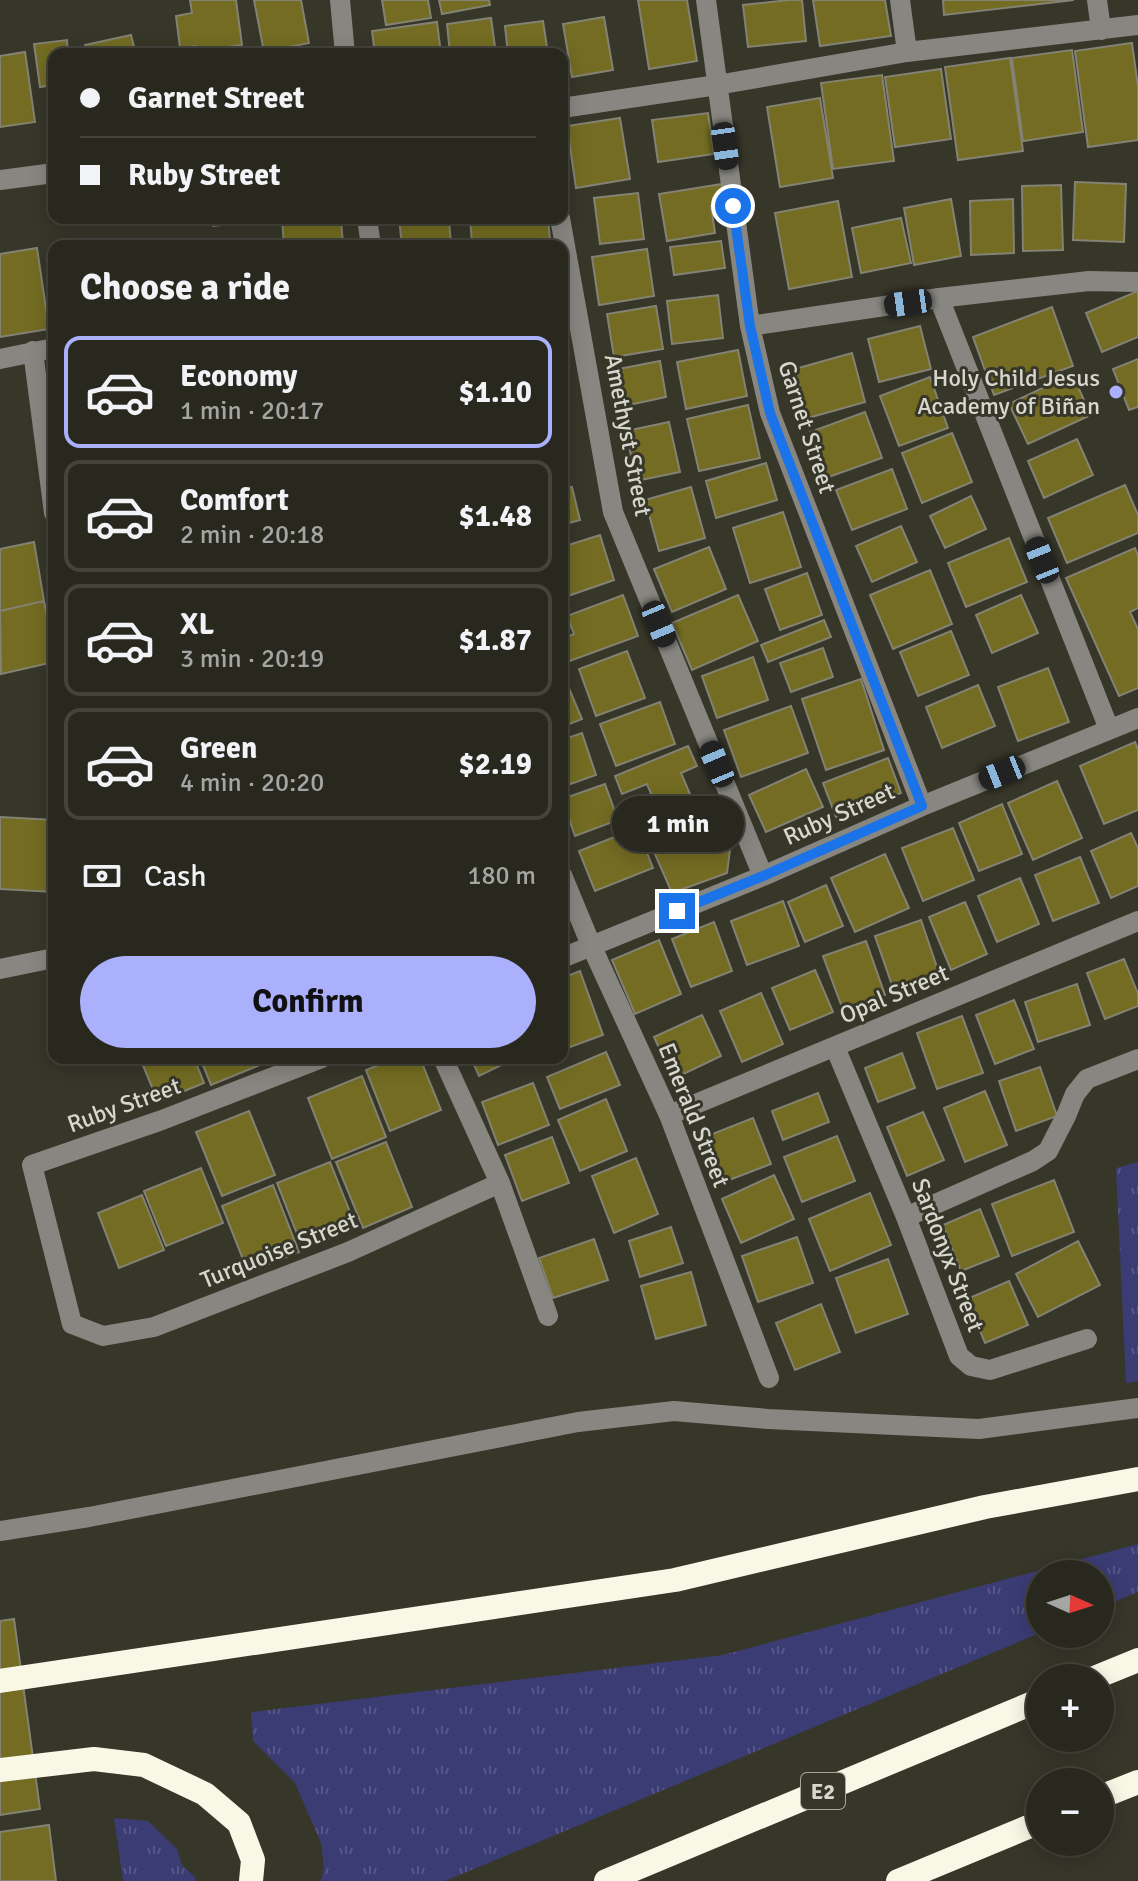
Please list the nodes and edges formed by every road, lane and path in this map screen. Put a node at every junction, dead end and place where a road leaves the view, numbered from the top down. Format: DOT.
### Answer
graph roads {
  1 [pos="340,0"];
  2 [pos="706,0"];
  3 [pos="900,0"];
  4 [pos="1097,0"];
  5 [pos="1138,25"];
  6 [pos="1101,30"];
  7 [pos="344,48"];
  8 [pos="907,52"];
  9 [pos="717,85"];
  10 [pos="568,107"];
  11 [pos="48,174"];
  12 [pos="0,180"];
  13 [pos="568,262"];
  14 [pos="1138,282"];
  15 [pos="939,298"];
  16 [pos="750,326"];
  17 [pos="48,349"];
  18 [pos="33,351"];
  19 [pos="0,359"];
  20 [pos="48,474"];
  21 [pos="1138,718"];
  22 [pos="1109,729"];
  23 [pos="922,806"];
  24 [pos="763,876"];
  25 [pos="568,889"];
  26 [pos="1138,921"];
  27 [pos="591,945"];
  28 [pos="568,955"];
  29 [pos="48,959"];
  30 [pos="0,969"];
  31 [pos="835,1047"];
  32 [pos="1138,1059"];
  33 [pos="307,1064"];
  34 [pos="446,1064"];
  35 [pos="669,1115"];
  36 [pos="500,1183"];
  37 [pos="906,1217"];
  38 [pos="548,1316"];
  39 [pos="72,1324"];
  40 [pos="1087,1339"];
  41 [pos="769,1378"];
  42 [pos="1138,1408"];
  43 [pos="1138,1479"];
  44 [pos="0,1531"];
  45 [pos="1138,1660"];
  46 [pos="1114,1670"];
  47 [pos="0,1681"];
  48 [pos="1026,1706"];
  49 [pos="0,1770"];
  50 [pos="1138,1782"];
  51 [pos="1114,1791"];
  52 [pos="1026,1828"];
  53 [pos="251,1881"];
  54 [pos="606,1881"];
  55 [pos="898,1881"];
  1 -- 7 [label="street"];
  2 -- 9 [label="street, Garnet Street"];
  3 -- 8 [label="street"];
  4 -- 6 [label="street"];
  5 -- 6 [label="street"];
  6 -- 8 [label="street"];
  8 -- 9 [label="street"];
  9 -- 10 [label="street"];
  9 -- 16 [label="street, Garnet Street"];
  11 -- 12 [label="street"];
  13 -- 24 [label="street, Amethyst Street"];
  14 -- 15 [label="street"];
  15 -- 16 [label="street"];
  15 -- 22 [label="street"];
  16 -- 23 [label="street, Garnet Street"];
  17 -- 18 [label="street"];
  18 -- 19 [label="street"];
  18 -- 20 [label="street"];
  21 -- 22 [label="street, Ruby Street"];
  22 -- 23 [label="street, Ruby Street"];
  23 -- 24 [label="street, Ruby Street"];
  24 -- 27 [label="street, Ruby Street"];
  25 -- 27 [label="street, Emerald Street"];
  26 -- 31 [label="street, Opal Street"];
  27 -- 28 [label="street, Ruby Street"];
  27 -- 35 [label="street, Emerald Street"];
  29 -- 30 [label="street"];
  31 -- 35 [label="street, Opal Street"];
  31 -- 37 [label="street, Sardonyx Street"];
  32 -- 37 [label="street"];
  33 -- 39 [label="street, Ruby Street"];
  34 -- 36 [label="street"];
  35 -- 41 [label="street, Emerald Street"];
  36 -- 38 [label="street"];
  36 -- 39 [label="street, Turquoise Street"];
  37 -- 40 [label="street, Sardonyx Street"];
  42 -- 44 [label="street"];
  43 -- 47 [label="highway"];
  45 -- 46 [label="highway"];
  48 -- 54 [label="highway, E2"];
  49 -- 53 [label="highway"];
  50 -- 51 [label="highway"];
  52 -- 55 [label="highway"];
}
